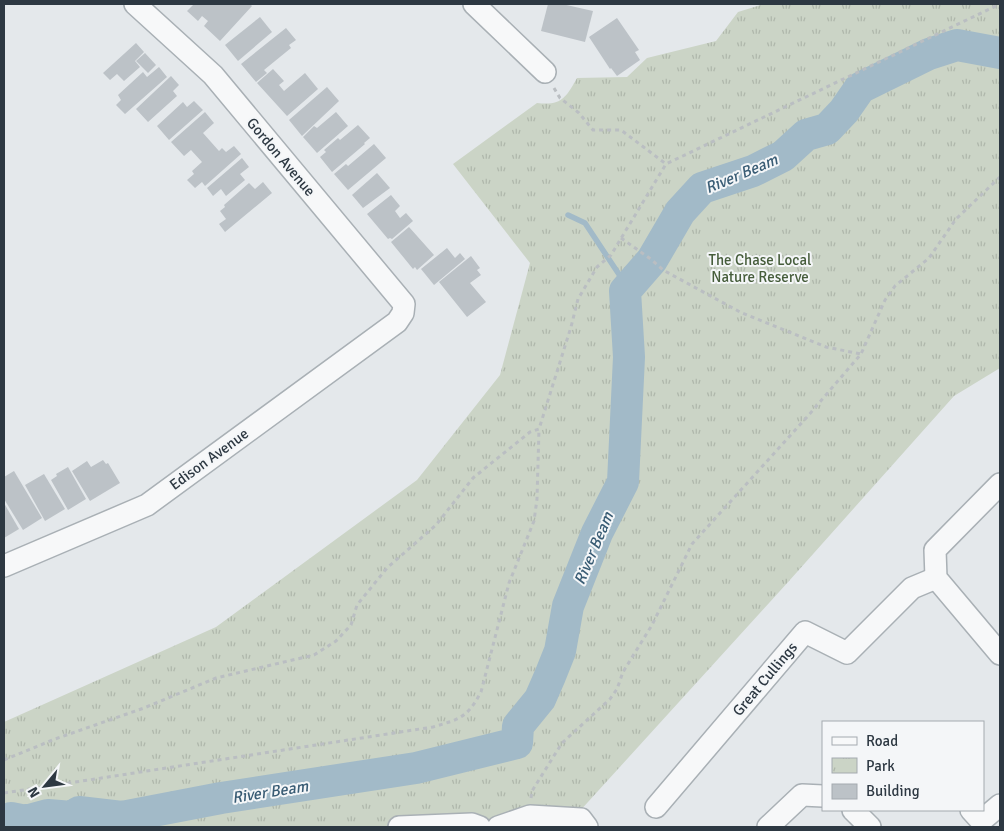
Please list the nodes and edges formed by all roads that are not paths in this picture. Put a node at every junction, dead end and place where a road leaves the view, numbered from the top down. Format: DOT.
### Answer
graph roads {
  1 [pos="135,4"];
  2 [pos="474,4"];
  3 [pos="545,72"];
  4 [pos="397,322"];
  5 [pos="1000,484"];
  6 [pos="4,566"];
  7 [pos="936,578"];
  8 [pos="1000,654"];
  9 [pos="822,796"];
  10 [pos="1000,805"];
  11 [pos="656,807"];
  12 [pos="854,811"];
  13 [pos="972,811"];
  14 [pos="399,827"];
  15 [pos="480,827"];
  16 [pos="498,827"];
  17 [pos="587,827"];
  18 [pos="768,827"];
  19 [pos="870,827"];
  1 -- 4 [label="street, Gordon Avenue"];
  2 -- 3 [label="street"];
  4 -- 6 [label="street, Edison Avenue"];
  5 -- 7 [label="street"];
  7 -- 8 [label="street"];
  7 -- 11 [label="street, Great Cullings"];
  9 -- 18 [label="street"];
  10 -- 13 [label="street"];
  12 -- 19 [label="street"];
  14 -- 15 [label="street"];
  16 -- 17 [label="street"];
}
